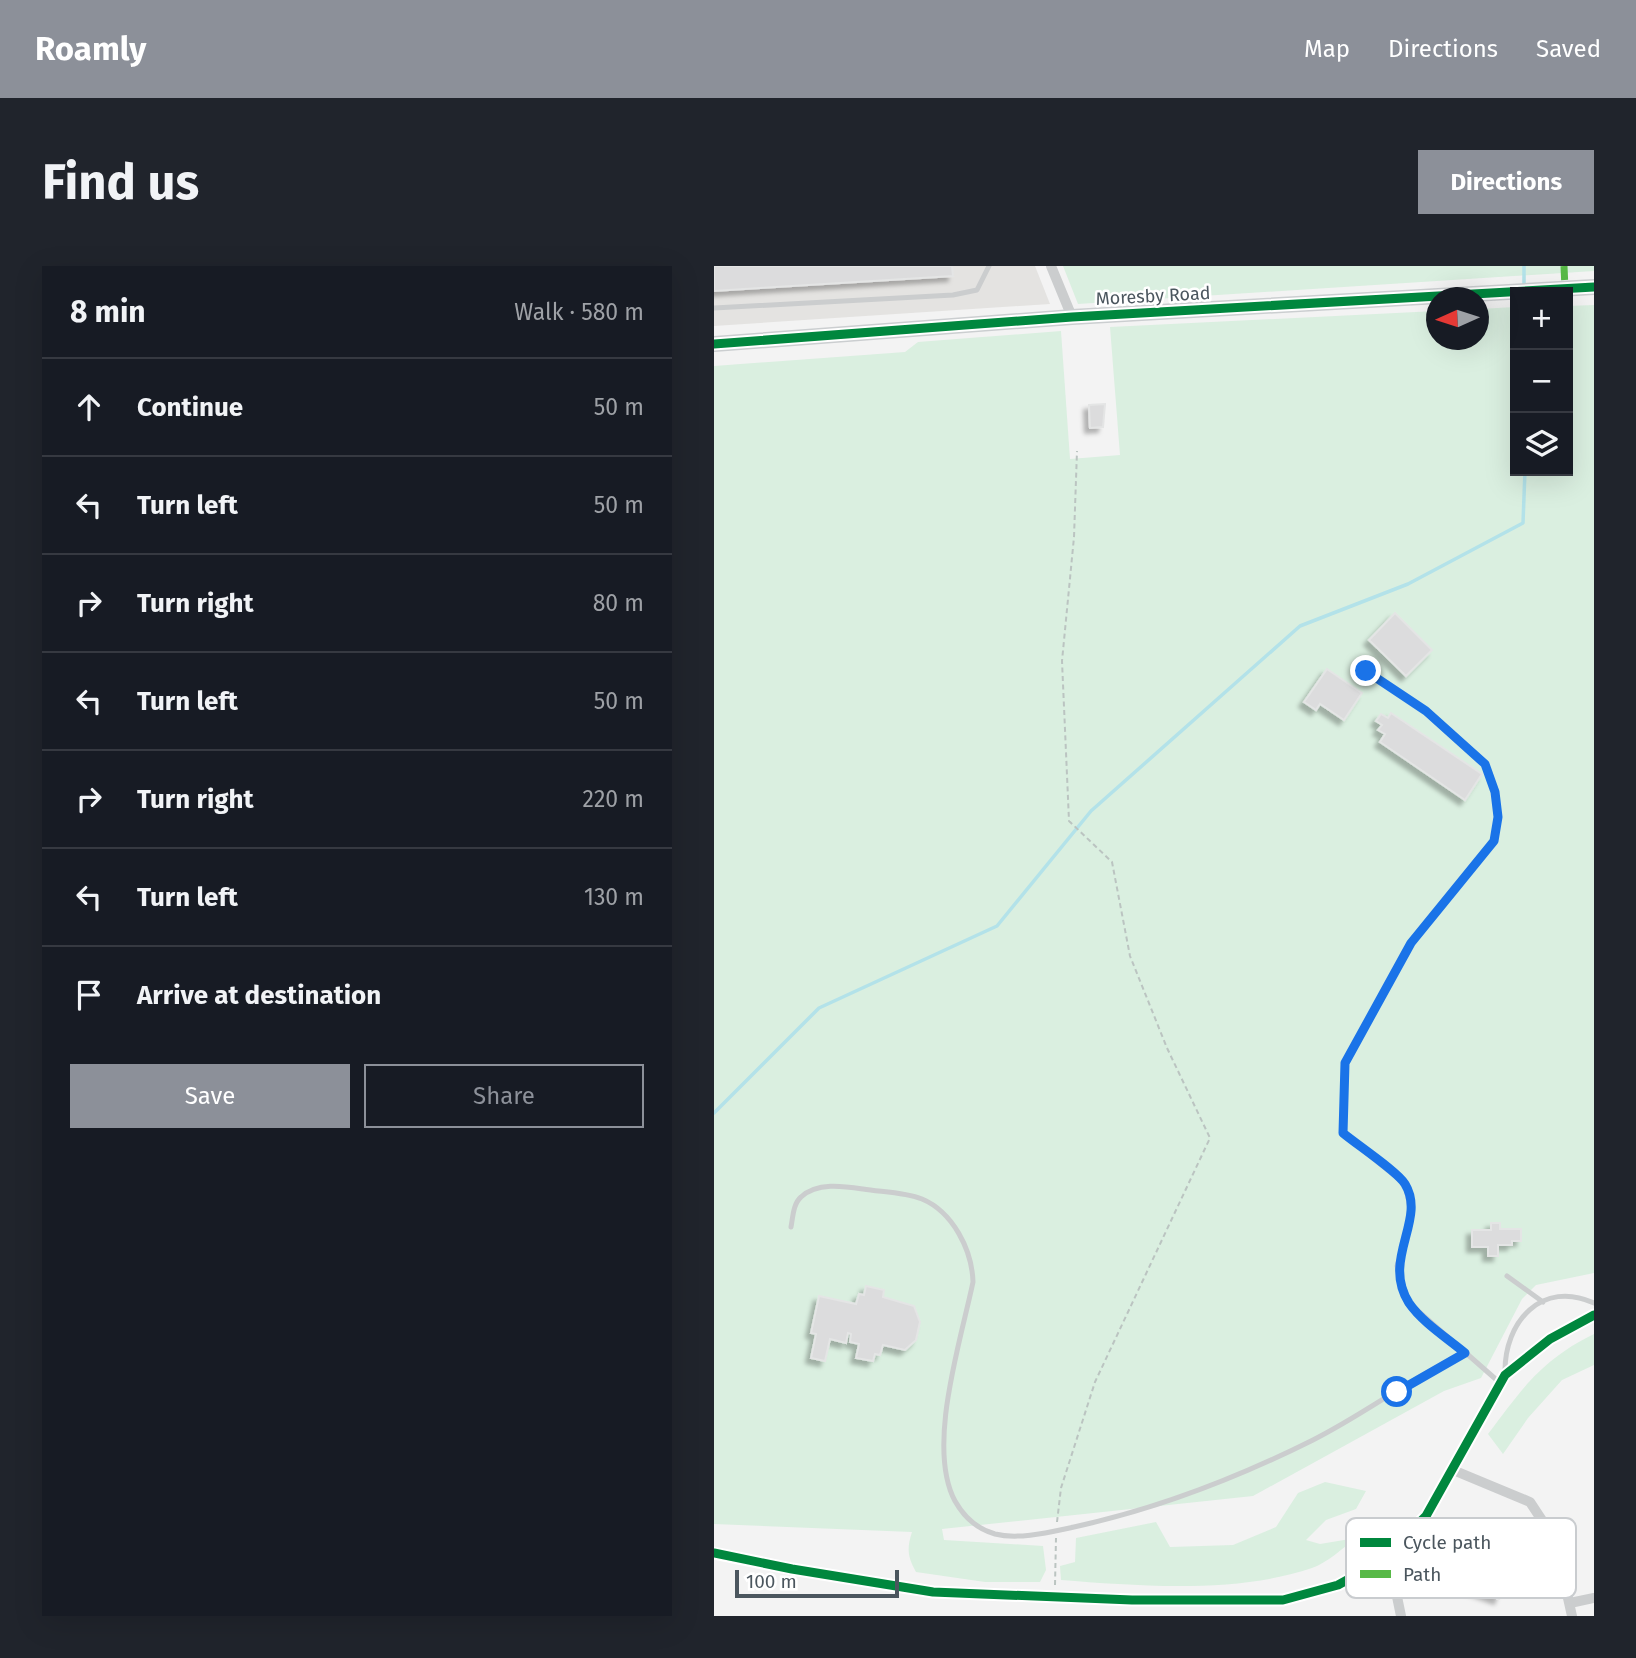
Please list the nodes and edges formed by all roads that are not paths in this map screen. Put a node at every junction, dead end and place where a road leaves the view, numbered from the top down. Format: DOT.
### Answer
graph roads {
  1 [pos="989,266"];
  2 [pos="1051,266"];
  3 [pos="1594,287"];
  4 [pos="714,308"];
  5 [pos="1072,317"];
  6 [pos="714,344"];
  7 [pos="1366,671"];
  8 [pos="791,1227"];
  9 [pos="1507,1276"];
  10 [pos="1543,1302"];
  11 [pos="1594,1303"];
  12 [pos="1594,1315"];
  13 [pos="1465,1353"];
  14 [pos="1502,1379"];
  15 [pos="1453,1470"];
  16 [pos="1424,1518"];
  17 [pos="1541,1518"];
  18 [pos="714,1553"];
  19 [pos="1346,1581"];
  20 [pos="1397,1598"];
  21 [pos="1569,1598"];
  22 [pos="1594,1598"];
  23 [pos="1570,1603"];
  24 [pos="1401,1616"];
  25 [pos="1573,1616"];
  1 -- 4 [label="lane"];
  2 -- 5 [label="street"];
  3 -- 5 [label="street, Moresby Road"];
  5 -- 6 [label="street, Moresby Road"];
  7 -- 13 [label="lane"];
  8 -- 13 [label="lane"];
  9 -- 10 [label="lane"];
  10 -- 11 [label="lane"];
  10 -- 14 [label="lane"];
  12 -- 14 [label="street"];
  13 -- 14 [label="lane"];
  14 -- 15 [label="street"];
  15 -- 16 [label="street"];
  15 -- 17 [label="street"];
  18 -- 19 [label="street"];
  20 -- 24 [label="street"];
  21 -- 23 [label="street"];
  22 -- 23 [label="street"];
  23 -- 25 [label="street"];
}
